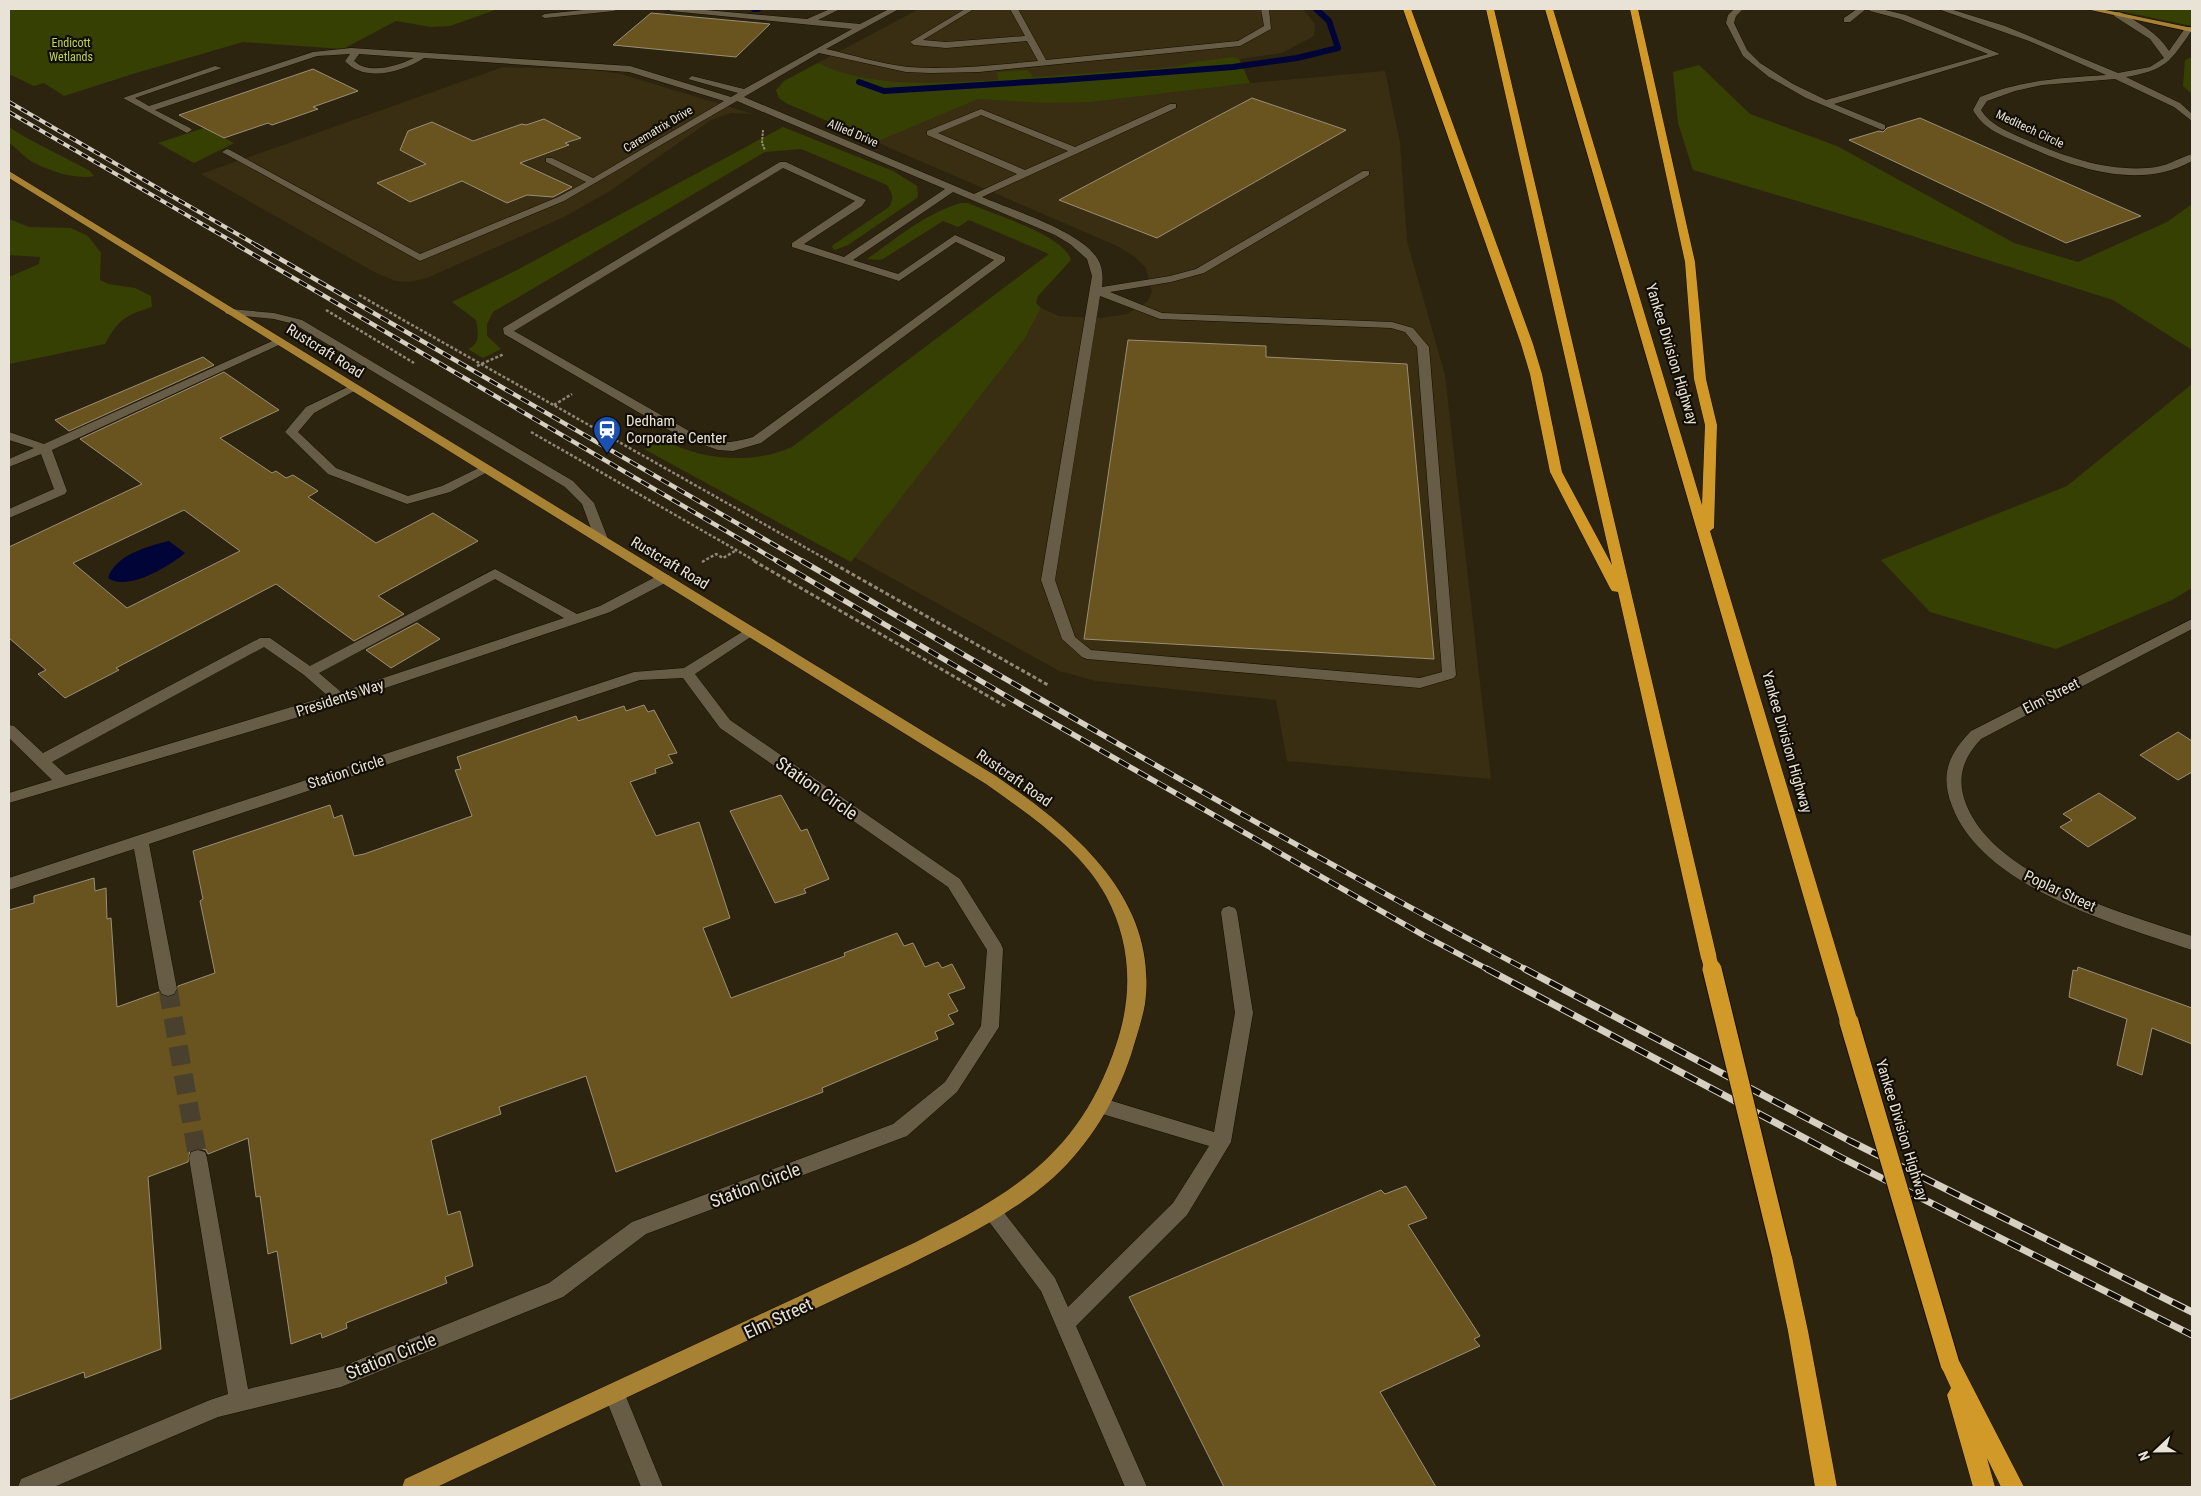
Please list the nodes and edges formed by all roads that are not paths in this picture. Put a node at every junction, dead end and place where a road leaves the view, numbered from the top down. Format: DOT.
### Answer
graph roads {
  1 [pos="614,9"];
  2 [pos="671,9"];
  3 [pos="819,9"];
  4 [pos="895,9"];
  5 [pos="970,9"];
  6 [pos="1014,9"];
  7 [pos="1265,9"];
  8 [pos="1407,9"];
  9 [pos="1490,9"];
  10 [pos="1549,9"];
  11 [pos="1634,9"];
  12 [pos="1739,9"];
  13 [pos="1862,9"];
  14 [pos="1874,9"];
  15 [pos="1942,9"];
  16 [pos="2090,9"];
  17 [pos="833,10"];
  18 [pos="2117,14"];
  19 [pos="545,16"];
  20 [pos="1847,20"];
  21 [pos="807,22"];
  22 [pos="861,27"];
  23 [pos="2191,30"];
  24 [pos="1030,38"];
  25 [pos="818,50"];
  26 [pos="356,52"];
  27 [pos="422,56"];
  28 [pos="2168,58"];
  29 [pos="1044,64"];
  30 [pos="218,68"];
  31 [pos="651,74"];
  32 [pos="2115,76"];
  33 [pos="736,97"];
  34 [pos="1826,103"];
  35 [pos="1173,106"];
  36 [pos="148,109"];
  37 [pos="2192,118"];
  38 [pos="1882,127"];
  39 [pos="186,130"];
  40 [pos="1076,151"];
  41 [pos="227,152"];
  42 [pos="2192,157"];
  43 [pos="549,160"];
  44 [pos="1366,173"];
  45 [pos="9,174"];
  46 [pos="1025,174"];
  47 [pos="593,182"];
  48 [pos="953,188"];
  49 [pos="975,197"];
  50 [pos="846,261"];
  51 [pos="1097,291"];
  52 [pos="230,312"];
  53 [pos="280,341"];
  54 [pos="354,387"];
  55 [pos="9,436"];
  56 [pos="45,448"];
  57 [pos="9,463"];
  58 [pos="487,469"];
  59 [pos="9,514"];
  60 [pos="601,539"];
  61 [pos="1707,542"];
  62 [pos="664,578"];
  63 [pos="1627,606"];
  64 [pos="576,618"];
  65 [pos="2192,623"];
  66 [pos="750,631"];
  67 [pos="308,672"];
  68 [pos="687,673"];
  69 [pos="339,698"];
  70 [pos="9,730"];
  71 [pos="41,761"];
  72 [pos="64,782"];
  73 [pos="9,798"];
  74 [pos="1956,800"];
  75 [pos="140,840"];
  76 [pos="9,884"];
  77 [pos="1229,912"];
  78 [pos="2192,943"];
  79 [pos="168,989"];
  80 [pos="1102,1101"];
  81 [pos="1222,1142"];
  82 [pos="198,1158"];
  83 [pos="991,1211"];
  84 [pos="1064,1324"];
  85 [pos="1950,1364"];
  86 [pos="615,1394"];
  87 [pos="240,1402"];
  88 [pos="28,1487"];
  89 [pos="413,1487"];
  90 [pos="652,1487"];
  91 [pos="1136,1487"];
  92 [pos="1826,1487"];
  93 [pos="1984,1487"];
  94 [pos="2013,1487"];
  1 -- 19 [label="street"];
  2 -- 21 [label="street"];
  3 -- 17 [label="street"];
  4 -- 22 [label="street"];
  5 -- 24 [label="street"];
  6 -- 24 [label="street"];
  7 -- 29 [label="street"];
  8 -- 63 [label="highway"];
  9 -- 63 [label="highway"];
  10 -- 61 [label="highway, Yankee Division Highway"];
  11 -- 61 [label="highway"];
  12 -- 34 [label="street"];
  13 -- 20 [label="street"];
  14 -- 34 [label="street"];
  15 -- 32 [label="street"];
  16 -- 18 [label="main road"];
  17 -- 21 [label="street"];
  18 -- 23 [label="main road"];
  18 -- 28 [label="street"];
  21 -- 22 [label="street"];
  22 -- 25 [label="street"];
  23 -- 28 [label="street, Meditech Circle"];
  24 -- 29 [label="street"];
  25 -- 29 [label="street"];
  25 -- 33 [label="street"];
  26 -- 27 [label="street"];
  26 -- 27 [label="street"];
  26 -- 36 [label="street"];
  27 -- 31 [label="street"];
  28 -- 32 [label="street, Meditech Circle"];
  30 -- 36 [label="street"];
  31 -- 33 [label="street"];
  31 -- 33 [label="street"];
  32 -- 37 [label="street"];
  32 -- 42 [label="street, Meditech Circle"];
  33 -- 47 [label="street, Carematrix Drive"];
  33 -- 48 [label="street, Allied Drive"];
  34 -- 38 [label="street"];
  35 -- 40 [label="street"];
  36 -- 39 [label="street"];
  40 -- 46 [label="street"];
  40 -- 46 [label="street"];
  41 -- 47 [label="street, Carematrix Drive"];
  43 -- 47 [label="street"];
  44 -- 51 [label="street"];
  45 -- 52 [label="main road, Rustcraft Road"];
  46 -- 49 [label="street"];
  48 -- 49 [label="street, Allied Drive"];
  48 -- 50 [label="street"];
  49 -- 51 [label="street, Allied Drive"];
  50 -- 50 [label="street"];
  51 -- 51 [label="street, Allied Drive"];
  52 -- 53 [label="main road, Rustcraft Road"];
  52 -- 60 [label="street"];
  53 -- 54 [label="main road, Rustcraft Road"];
  53 -- 56 [label="street"];
  54 -- 58 [label="main road, Rustcraft Road"];
  54 -- 58 [label="street"];
  55 -- 56 [label="street"];
  56 -- 57 [label="street"];
  56 -- 59 [label="street"];
  58 -- 60 [label="main road, Rustcraft Road"];
  60 -- 62 [label="main road, Rustcraft Road"];
  61 -- 85 [label="highway, Yankee Division Highway, bridge"];
  62 -- 64 [label="street, Presidents Way"];
  62 -- 66 [label="main road, Rustcraft Road"];
  63 -- 92 [label="highway, bridge"];
  64 -- 67 [label="street"];
  64 -- 69 [label="street, Presidents Way"];
  65 -- 74 [label="street, Elm Street"];
  66 -- 68 [label="street"];
  66 -- 80 [label="main road, Rustcraft Road"];
  67 -- 69 [label="street"];
  67 -- 71 [label="street"];
  68 -- 75 [label="street, Station Circle"];
  68 -- 87 [label="street, Station Circle"];
  69 -- 72 [label="street, Presidents Way"];
  70 -- 71 [label="street"];
  71 -- 72 [label="street"];
  72 -- 73 [label="street, Presidents Way"];
  74 -- 78 [label="street, Poplar Street"];
  75 -- 76 [label="street, Station Circle"];
  75 -- 79 [label="street"];
  77 -- 81 [label="street"];
  80 -- 81 [label="street"];
  80 -- 83 [label="main road, Elm Street"];
  81 -- 84 [label="street"];
  82 -- 87 [label="street"];
  83 -- 84 [label="street"];
  83 -- 86 [label="main road, Elm Street"];
  84 -- 91 [label="street"];
  85 -- 93 [label="highway, Yankee Division Highway"];
  85 -- 94 [label="highway"];
  86 -- 89 [label="main road, Elm Street"];
  86 -- 90 [label="street"];
  87 -- 88 [label="street, Station Circle"];
}
